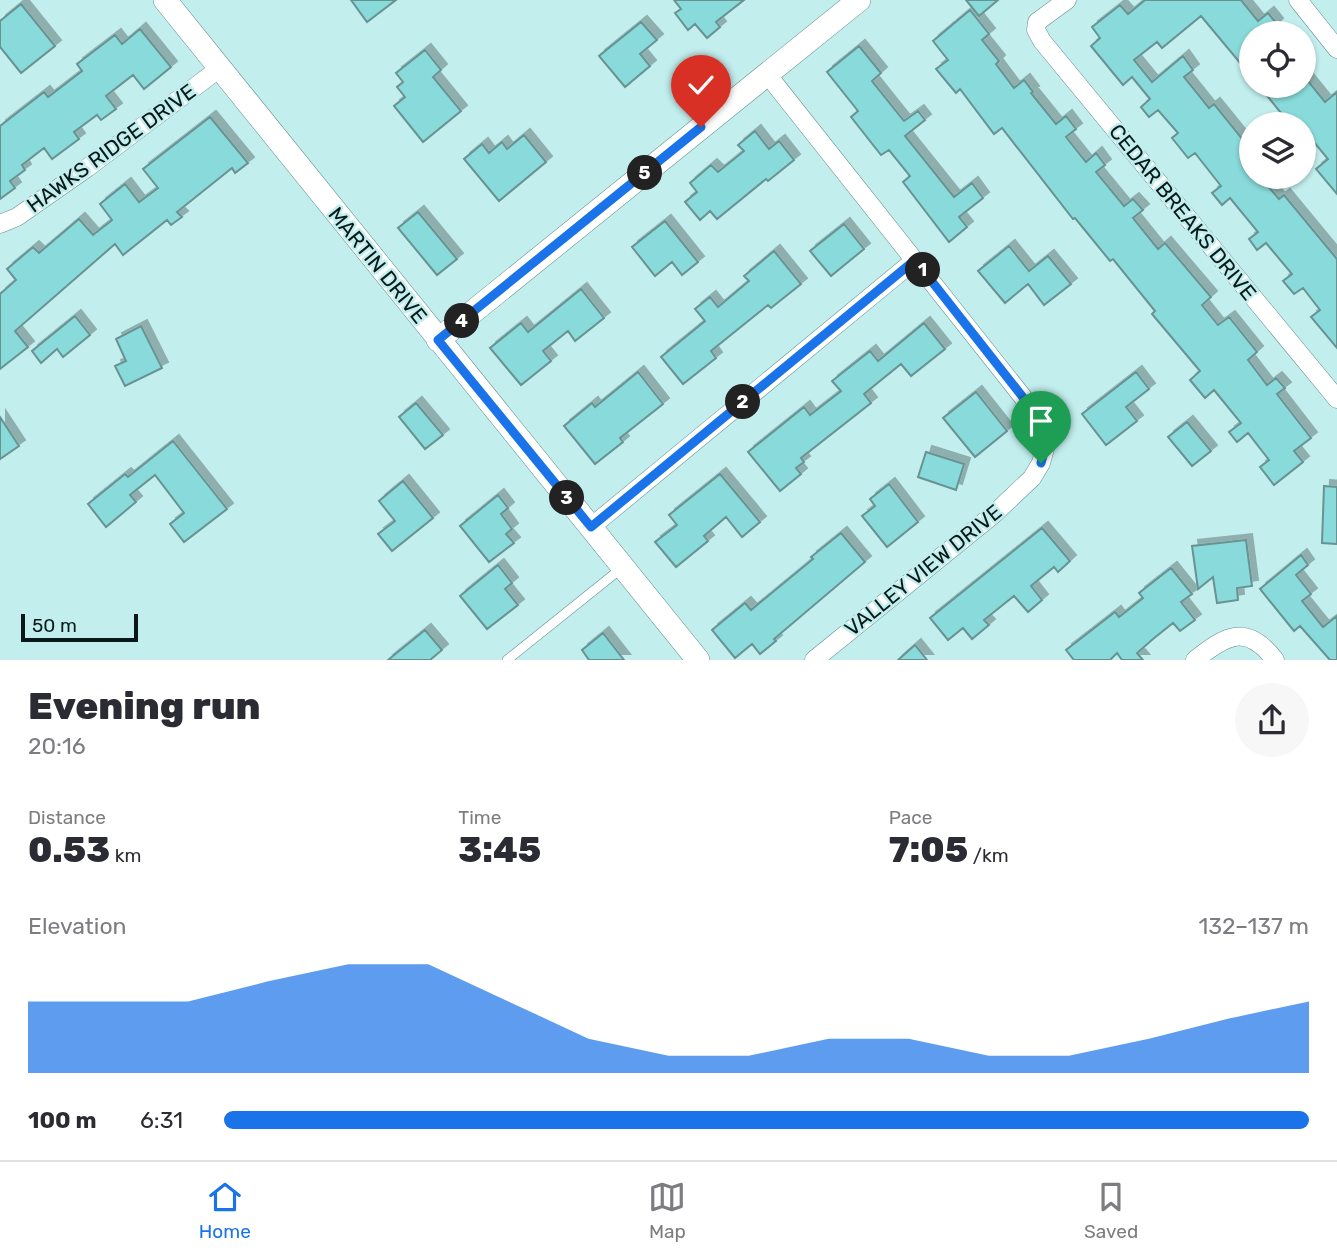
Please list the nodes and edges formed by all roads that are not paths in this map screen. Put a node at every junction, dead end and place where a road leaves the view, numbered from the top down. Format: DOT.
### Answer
graph roads {
  1 [pos="165,0"];
  2 [pos="859,0"];
  3 [pos="1067,0"];
  4 [pos="1298,0"];
  5 [pos="1337,49"];
  6 [pos="220,68"];
  7 [pos="767,74"];
  8 [pos="0,223"];
  9 [pos="915,260"];
  10 [pos="438,340"];
  11 [pos="1337,399"];
  12 [pos="591,527"];
  13 [pos="623,567"];
  14 [pos="508,660"];
  15 [pos="698,660"];
  16 [pos="814,660"];
  17 [pos="1195,660"];
  18 [pos="1275,660"];
  1 -- 6 [label="street, MARTIN DRIVE"];
  2 -- 7 [label="street"];
  3 -- 11 [label="street, CEDAR BREAKS DRIVE"];
  4 -- 5 [label="street"];
  6 -- 8 [label="street, HAWKS RIDGE DRIVE"];
  6 -- 10 [label="street, MARTIN DRIVE"];
  7 -- 9 [label="street, VALLEY VIEW DRIVE"];
  7 -- 10 [label="street"];
  9 -- 12 [label="street"];
  9 -- 16 [label="street, VALLEY VIEW DRIVE"];
  10 -- 12 [label="street, MARTIN DRIVE"];
  12 -- 13 [label="street, MARTIN DRIVE"];
  13 -- 14 [label="lane"];
  13 -- 15 [label="street, MARTIN DRIVE"];
  17 -- 18 [label="street"];
}
